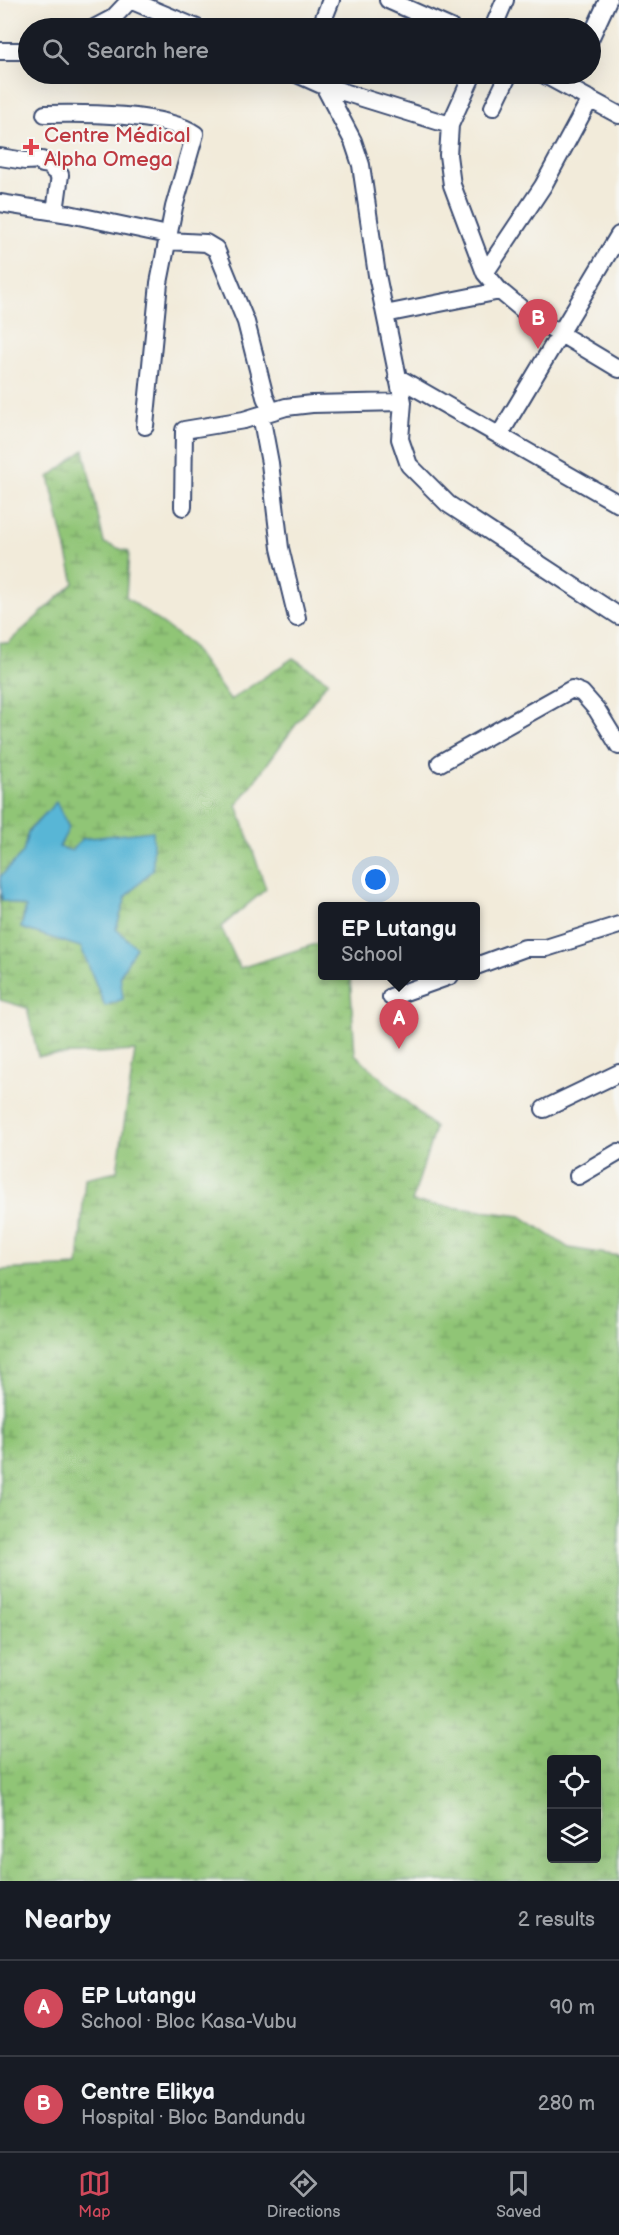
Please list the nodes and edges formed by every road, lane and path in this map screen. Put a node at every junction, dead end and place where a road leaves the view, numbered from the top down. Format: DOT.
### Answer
graph roads {
  1 [pos="130,0"];
  2 [pos="332,0"];
  3 [pos="388,0"];
  4 [pos="505,0"];
  5 [pos="608,0"];
  6 [pos="113,18"];
  7 [pos="173,18"];
  8 [pos="324,18"];
  9 [pos="428,18"];
  10 [pos="497,18"];
  11 [pos="600,18"];
  12 [pos="0,51"];
  13 [pos="18,51"];
  14 [pos="320,84"];
  15 [pos="468,84"];
  16 [pos="504,84"];
  17 [pos="576,84"];
  18 [pos="324,86"];
  19 [pos="590,99"];
  20 [pos="493,107"];
  21 [pos="45,114"];
  22 [pos="619,115"];
  23 [pos="450,125"];
  24 [pos="0,157"];
  25 [pos="0,203"];
  26 [pos="55,212"];
  27 [pos="619,235"];
  28 [pos="168,238"];
  29 [pos="485,273"];
  30 [pos="500,291"];
  31 [pos="385,314"];
  32 [pos="561,334"];
  33 [pos="619,369"];
  34 [pos="397,377"];
  35 [pos="403,402"];
  36 [pos="266,413"];
  37 [pos="145,426"];
  38 [pos="500,434"];
  39 [pos="619,504"];
  40 [pos="183,507"];
  41 [pos="619,616"];
  42 [pos="297,618"];
  43 [pos="619,746"];
  44 [pos="440,764"];
  45 [pos="619,925"];
  46 [pos="480,965"];
  47 [pos="437,980"];
  48 [pos="391,997"];
  49 [pos="619,1072"];
  50 [pos="544,1109"];
  51 [pos="619,1152"];
  52 [pos="578,1176"];
  1 -- 6 [label="street"];
  1 -- 7 [label="street"];
  2 -- 8 [label="street"];
  3 -- 9 [label="street"];
  4 -- 10 [label="street"];
  5 -- 11 [label="street"];
  12 -- 13 [label="street"];
  14 -- 18 [label="street"];
  15 -- 23 [label="street"];
  16 -- 20 [label="street"];
  17 -- 19 [label="street"];
  18 -- 23 [label="street"];
  18 -- 31 [label="street"];
  19 -- 22 [label="street"];
  19 -- 29 [label="street"];
  21 -- 28 [label="street"];
  23 -- 29 [label="street"];
  24 -- 26 [label="street"];
  25 -- 26 [label="street"];
  26 -- 28 [label="street"];
  27 -- 32 [label="street"];
  28 -- 36 [label="street"];
  28 -- 37 [label="street"];
  29 -- 30 [label="street"];
  30 -- 31 [label="street"];
  30 -- 32 [label="street"];
  31 -- 34 [label="street"];
  32 -- 33 [label="street"];
  32 -- 38 [label="street"];
  34 -- 35 [label="street"];
  34 -- 38 [label="street"];
  35 -- 36 [label="street"];
  35 -- 41 [label="street"];
  36 -- 40 [label="street"];
  36 -- 42 [label="street"];
  38 -- 39 [label="street"];
  43 -- 44 [label="street"];
  45 -- 46 [label="street"];
  47 -- 48 [label="street"];
  49 -- 50 [label="street"];
  51 -- 52 [label="street"];
}
